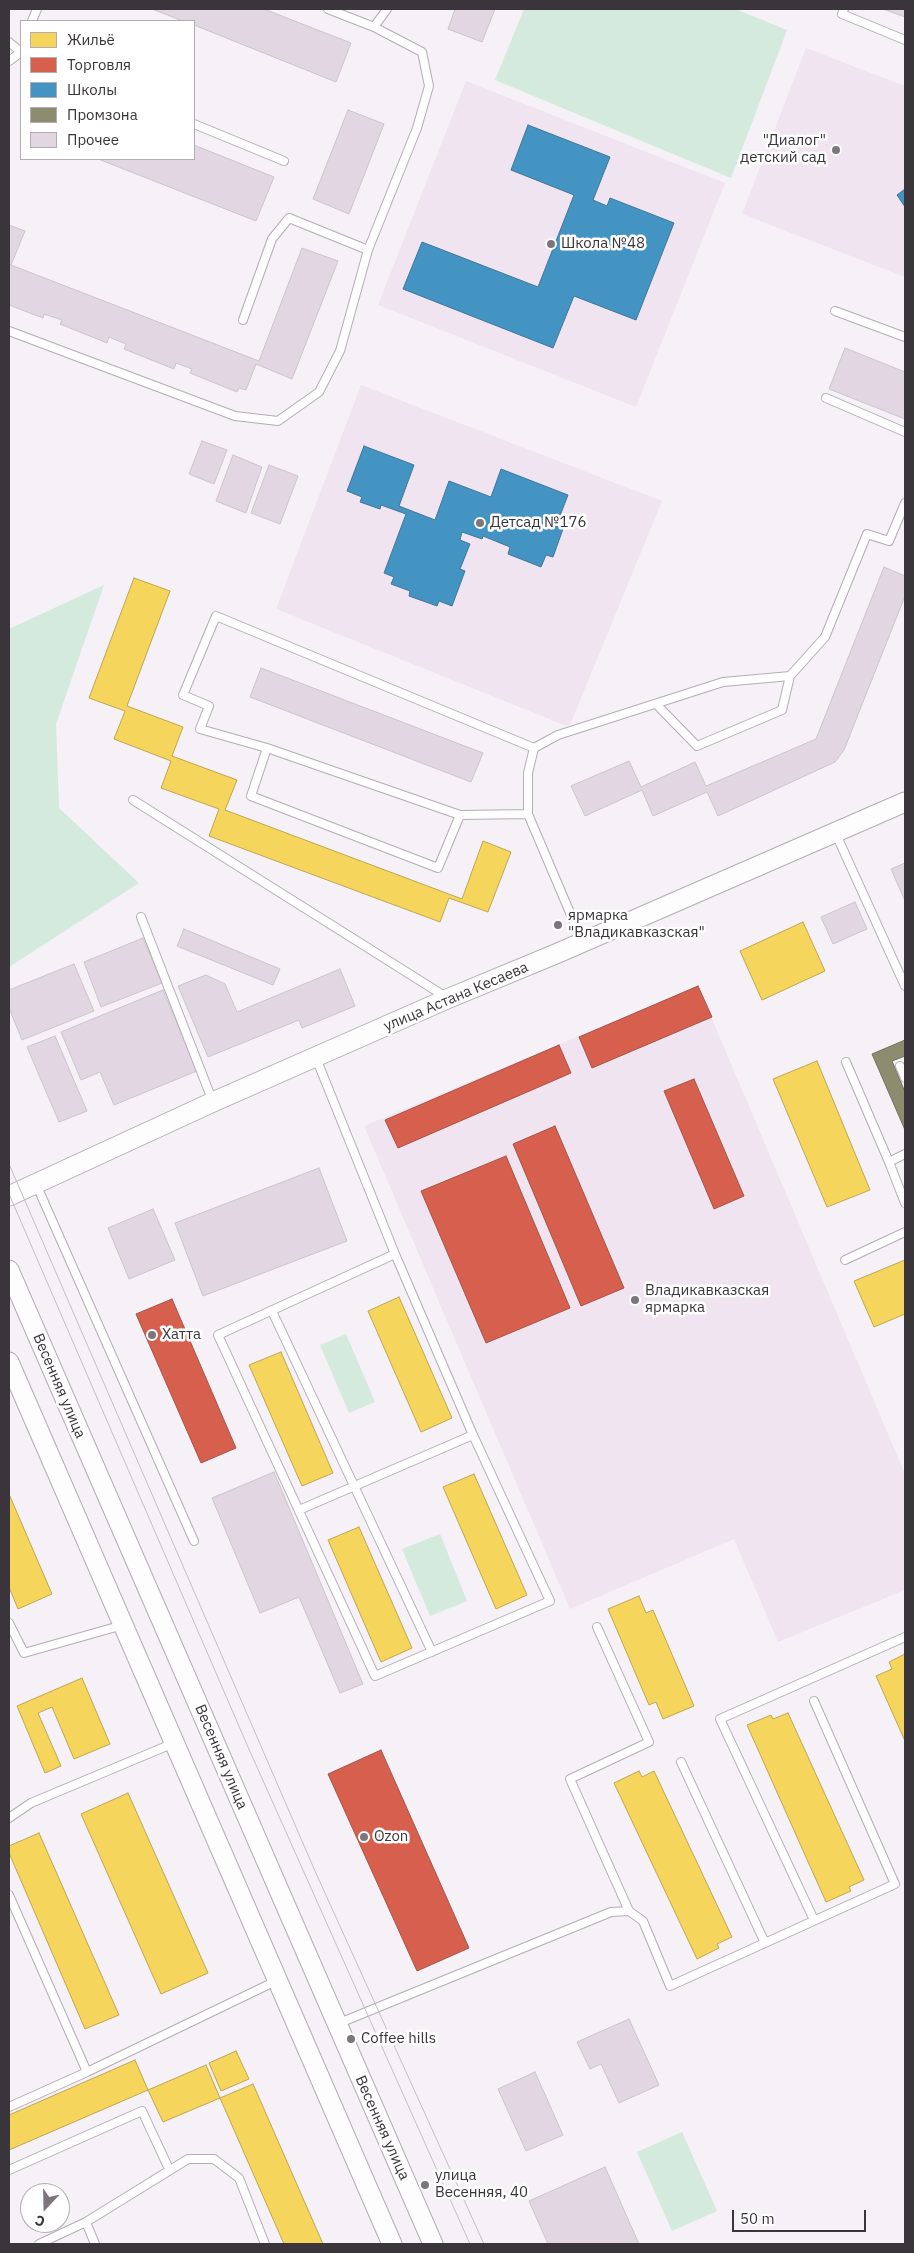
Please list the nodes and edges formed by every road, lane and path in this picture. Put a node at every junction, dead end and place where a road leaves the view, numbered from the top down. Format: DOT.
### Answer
graph roads {
  1 [pos="328,9"];
  2 [pos="387,9"];
  3 [pos="844,9"];
  4 [pos="374,27"];
  5 [pos="905,40"];
  6 [pos="9,42"];
  7 [pos="20,51"];
  8 [pos="20,53"];
  9 [pos="9,61"];
  10 [pos="195,124"];
  11 [pos="284,161"];
  12 [pos="368,250"];
  13 [pos="835,311"];
  14 [pos="243,320"];
  15 [pos="9,332"];
  16 [pos="905,337"];
  17 [pos="826,398"];
  18 [pos="905,432"];
  19 [pos="905,503"];
  20 [pos="790,676"];
  21 [pos="657,705"];
  22 [pos="267,748"];
  23 [pos="534,748"];
  24 [pos="133,800"];
  25 [pos="905,802"];
  26 [pos="528,814"];
  27 [pos="460,815"];
  28 [pos="836,832"];
  29 [pos="140,918"];
  30 [pos="582,941"];
  31 [pos="905,986"];
  32 [pos="447,999"];
  33 [pos="316,1058"];
  34 [pos="846,1062"];
  35 [pos="900,1066"];
  36 [pos="905,1078"];
  37 [pos="213,1102"];
  38 [pos="905,1154"];
  39 [pos="889,1162"];
  40 [pos="36,1184"];
  41 [pos="9,1196"];
  42 [pos="905,1203"];
  43 [pos="905,1232"];
  44 [pos="395,1254"];
  45 [pos="845,1260"];
  46 [pos="9,1270"];
  47 [pos="272,1311"];
  48 [pos="9,1362"];
  49 [pos="474,1436"];
  50 [pos="354,1486"];
  51 [pos="299,1510"];
  52 [pos="194,1541"];
  53 [pos="9,1623"];
  54 [pos="123,1624"];
  55 [pos="597,1627"];
  56 [pos="905,1637"];
  57 [pos="432,1652"];
  58 [pos="814,1701"];
  59 [pos="174,1744"];
  60 [pos="681,1762"];
  61 [pos="9,1818"];
  62 [pos="9,1894"];
  63 [pos="629,1911"];
  64 [pos="814,1920"];
  65 [pos="765,1943"];
  66 [pos="278,1980"];
  67 [pos="337,2024"];
  68 [pos="87,2072"];
  69 [pos="9,2107"];
  70 [pos="169,2169"];
  71 [pos="9,2170"];
  72 [pos="86,2222"];
  73 [pos="39,2244"];
  74 [pos="95,2244"];
  75 [pos="265,2244"];
  76 [pos="392,2244"];
  77 [pos="433,2244"];
  1 -- 4 [label="lane"];
  2 -- 4 [label="lane"];
  3 -- 5 [label="lane"];
  4 -- 12 [label="lane"];
  6 -- 7 [label="lane"];
  8 -- 9 [label="lane"];
  10 -- 11 [label="lane"];
  12 -- 14 [label="lane"];
  12 -- 15 [label="lane"];
  13 -- 16 [label="lane"];
  17 -- 18 [label="lane"];
  19 -- 20 [label="lane"];
  20 -- 21 [label="lane"];
  20 -- 21 [label="lane"];
  21 -- 23 [label="lane"];
  22 -- 23 [label="lane"];
  22 -- 27 [label="lane"];
  22 -- 27 [label="lane"];
  23 -- 26 [label="lane"];
  24 -- 32 [label="lane"];
  25 -- 28 [label="street, улица Астана Кесаева"];
  26 -- 27 [label="lane"];
  26 -- 30 [label="lane"];
  28 -- 30 [label="street, улица Астана Кесаева"];
  28 -- 31 [label="lane"];
  29 -- 37 [label="lane"];
  30 -- 32 [label="street, улица Астана Кесаева"];
  32 -- 33 [label="street, улица Астана Кесаева"];
  33 -- 37 [label="street, улица Астана Кесаева"];
  33 -- 44 [label="lane"];
  34 -- 39 [label="lane"];
  35 -- 36 [label="lane"];
  37 -- 40 [label="street, улица Астана Кесаева"];
  38 -- 39 [label="lane"];
  39 -- 42 [label="lane"];
  40 -- 41 [label="street, улица Астана Кесаева"];
  40 -- 52 [label="lane"];
  43 -- 45 [label="lane"];
  44 -- 47 [label="lane"];
  44 -- 49 [label="lane"];
  46 -- 67 [label="street, Весенняя улица"];
  47 -- 50 [label="lane"];
  47 -- 51 [label="lane"];
  48 -- 54 [label="street"];
  49 -- 50 [label="lane"];
  49 -- 57 [label="lane"];
  50 -- 51 [label="lane"];
  50 -- 57 [label="lane"];
  51 -- 57 [label="lane"];
  53 -- 54 [label="lane"];
  54 -- 59 [label="street"];
  55 -- 63 [label="lane"];
  56 -- 64 [label="lane"];
  58 -- 64 [label="lane"];
  59 -- 61 [label="lane"];
  59 -- 66 [label="street"];
  60 -- 65 [label="lane"];
  62 -- 68 [label="lane"];
  63 -- 65 [label="lane"];
  63 -- 67 [label="lane"];
  64 -- 65 [label="lane"];
  66 -- 68 [label="lane"];
  66 -- 76 [label="street"];
  67 -- 77 [label="street, Весенняя улица"];
  68 -- 69 [label="lane"];
  70 -- 71 [label="lane"];
  70 -- 72 [label="lane"];
  70 -- 75 [label="lane"];
  72 -- 73 [label="lane"];
  72 -- 74 [label="lane"];
}
